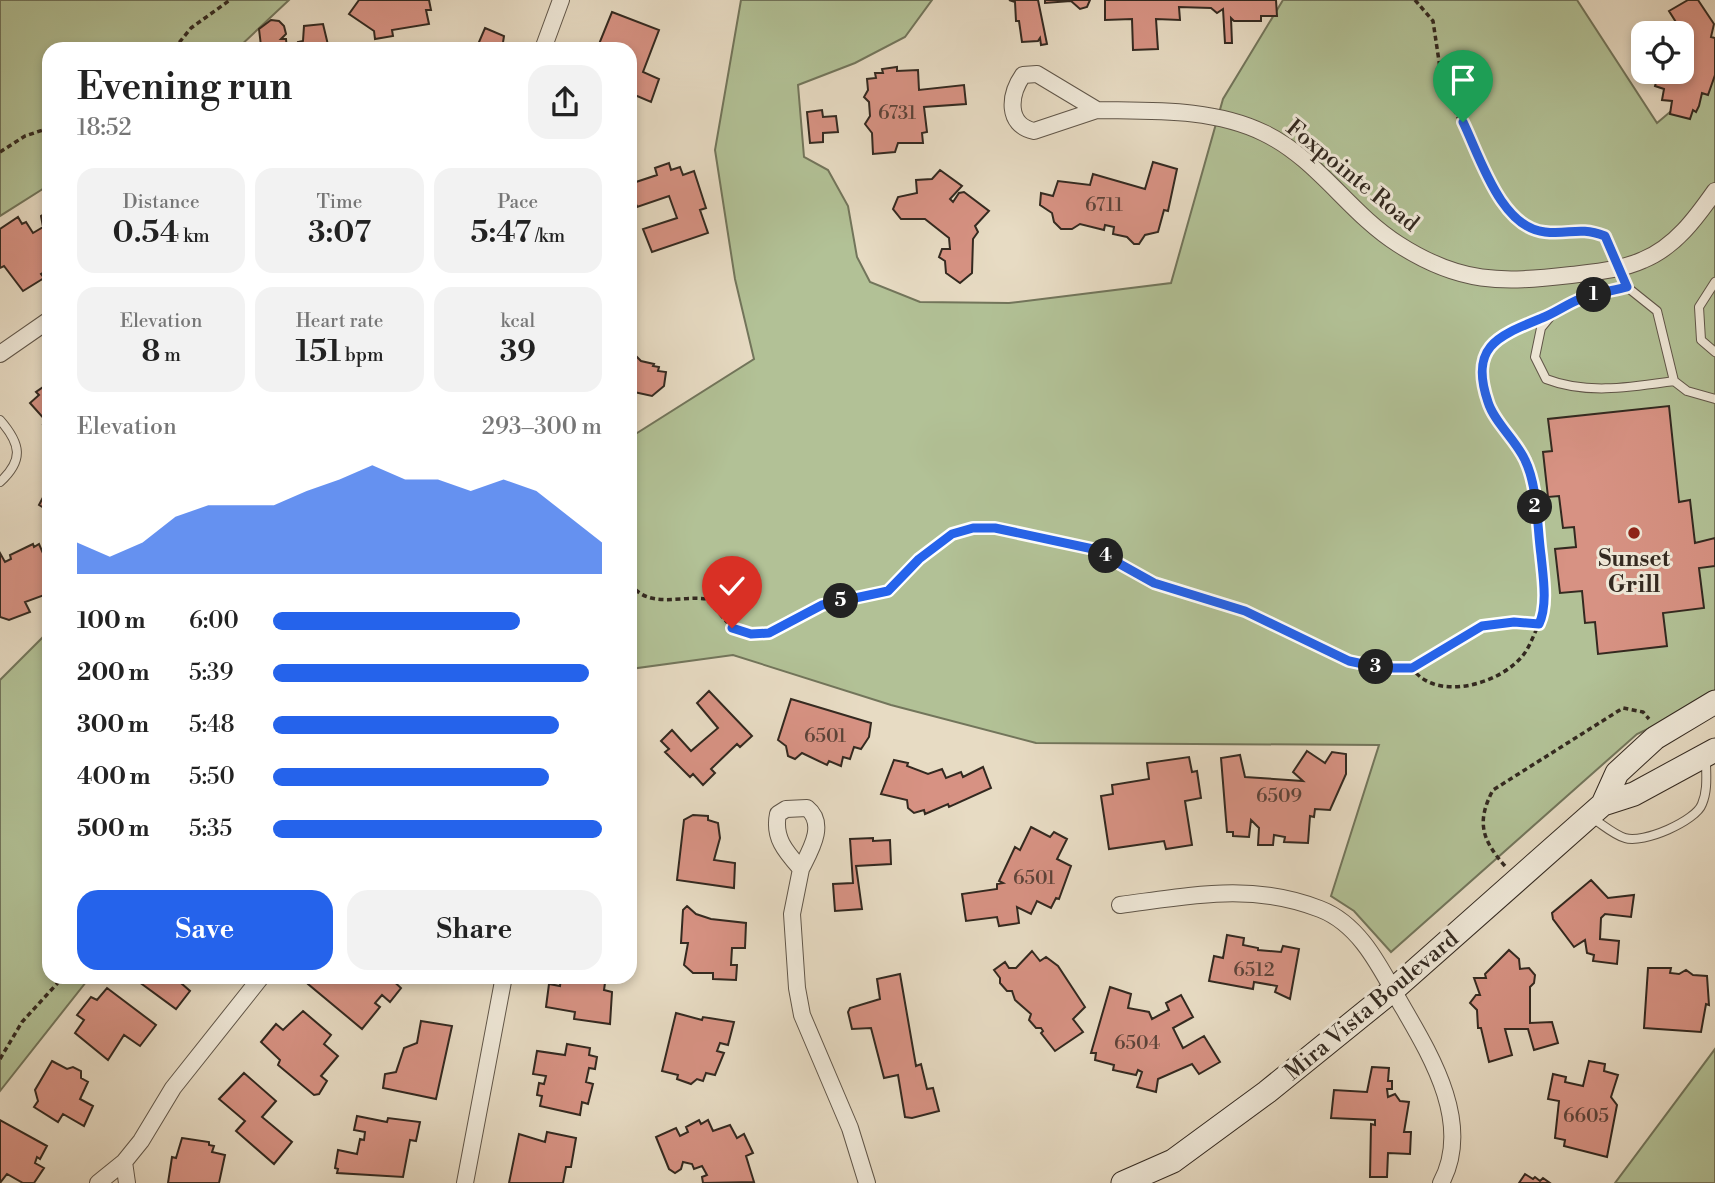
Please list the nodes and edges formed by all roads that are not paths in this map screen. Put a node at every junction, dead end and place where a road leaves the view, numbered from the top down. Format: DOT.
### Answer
graph roads {
  1 [pos="561,0"];
  2 [pos="546,42"];
  3 [pos="1097,110"];
  4 [pos="1715,191"];
  5 [pos="1617,267"];
  6 [pos="1715,282"];
  7 [pos="1627,287"];
  8 [pos="42,325"];
  9 [pos="1715,352"];
  10 [pos="0,355"];
  11 [pos="1674,381"];
  12 [pos="1715,399"];
  13 [pos="0,420"];
  14 [pos="0,482"];
  15 [pos="1715,702"];
  16 [pos="1711,753"];
  17 [pos="1596,810"];
  18 [pos="801,869"];
  19 [pos="1120,905"];
  20 [pos="256,984"];
  21 [pos="503,984"];
  22 [pos="1393,990"];
  23 [pos="124,1162"];
  24 [pos="98,1183"];
  25 [pos="127,1183"];
  26 [pos="466,1183"];
  27 [pos="867,1183"];
  28 [pos="1123,1183"];
  29 [pos="1441,1183"];
  1 -- 2 [label="street"];
  3 -- 3 [label="street, Foxpointe Road"];
  3 -- 5 [label="street, Foxpointe Road"];
  4 -- 5 [label="street, Foxpointe Road"];
  5 -- 7 [label="lane"];
  6 -- 9 [label="lane"];
  7 -- 11 [label="lane"];
  7 -- 11 [label="lane"];
  8 -- 10 [label="street"];
  11 -- 12 [label="lane"];
  13 -- 14 [label="lane"];
  15 -- 17 [label="street, Mira Vista Boulevard"];
  16 -- 17 [label="street, Mira Vista Boulevard"];
  16 -- 17 [label="lane"];
  17 -- 22 [label="street, Mira Vista Boulevard"];
  18 -- 27 [label="street"];
  19 -- 22 [label="street"];
  20 -- 23 [label="street"];
  21 -- 26 [label="street"];
  22 -- 28 [label="street, Mira Vista Boulevard"];
  22 -- 29 [label="street"];
  23 -- 24 [label="street"];
  23 -- 25 [label="street"];
}
